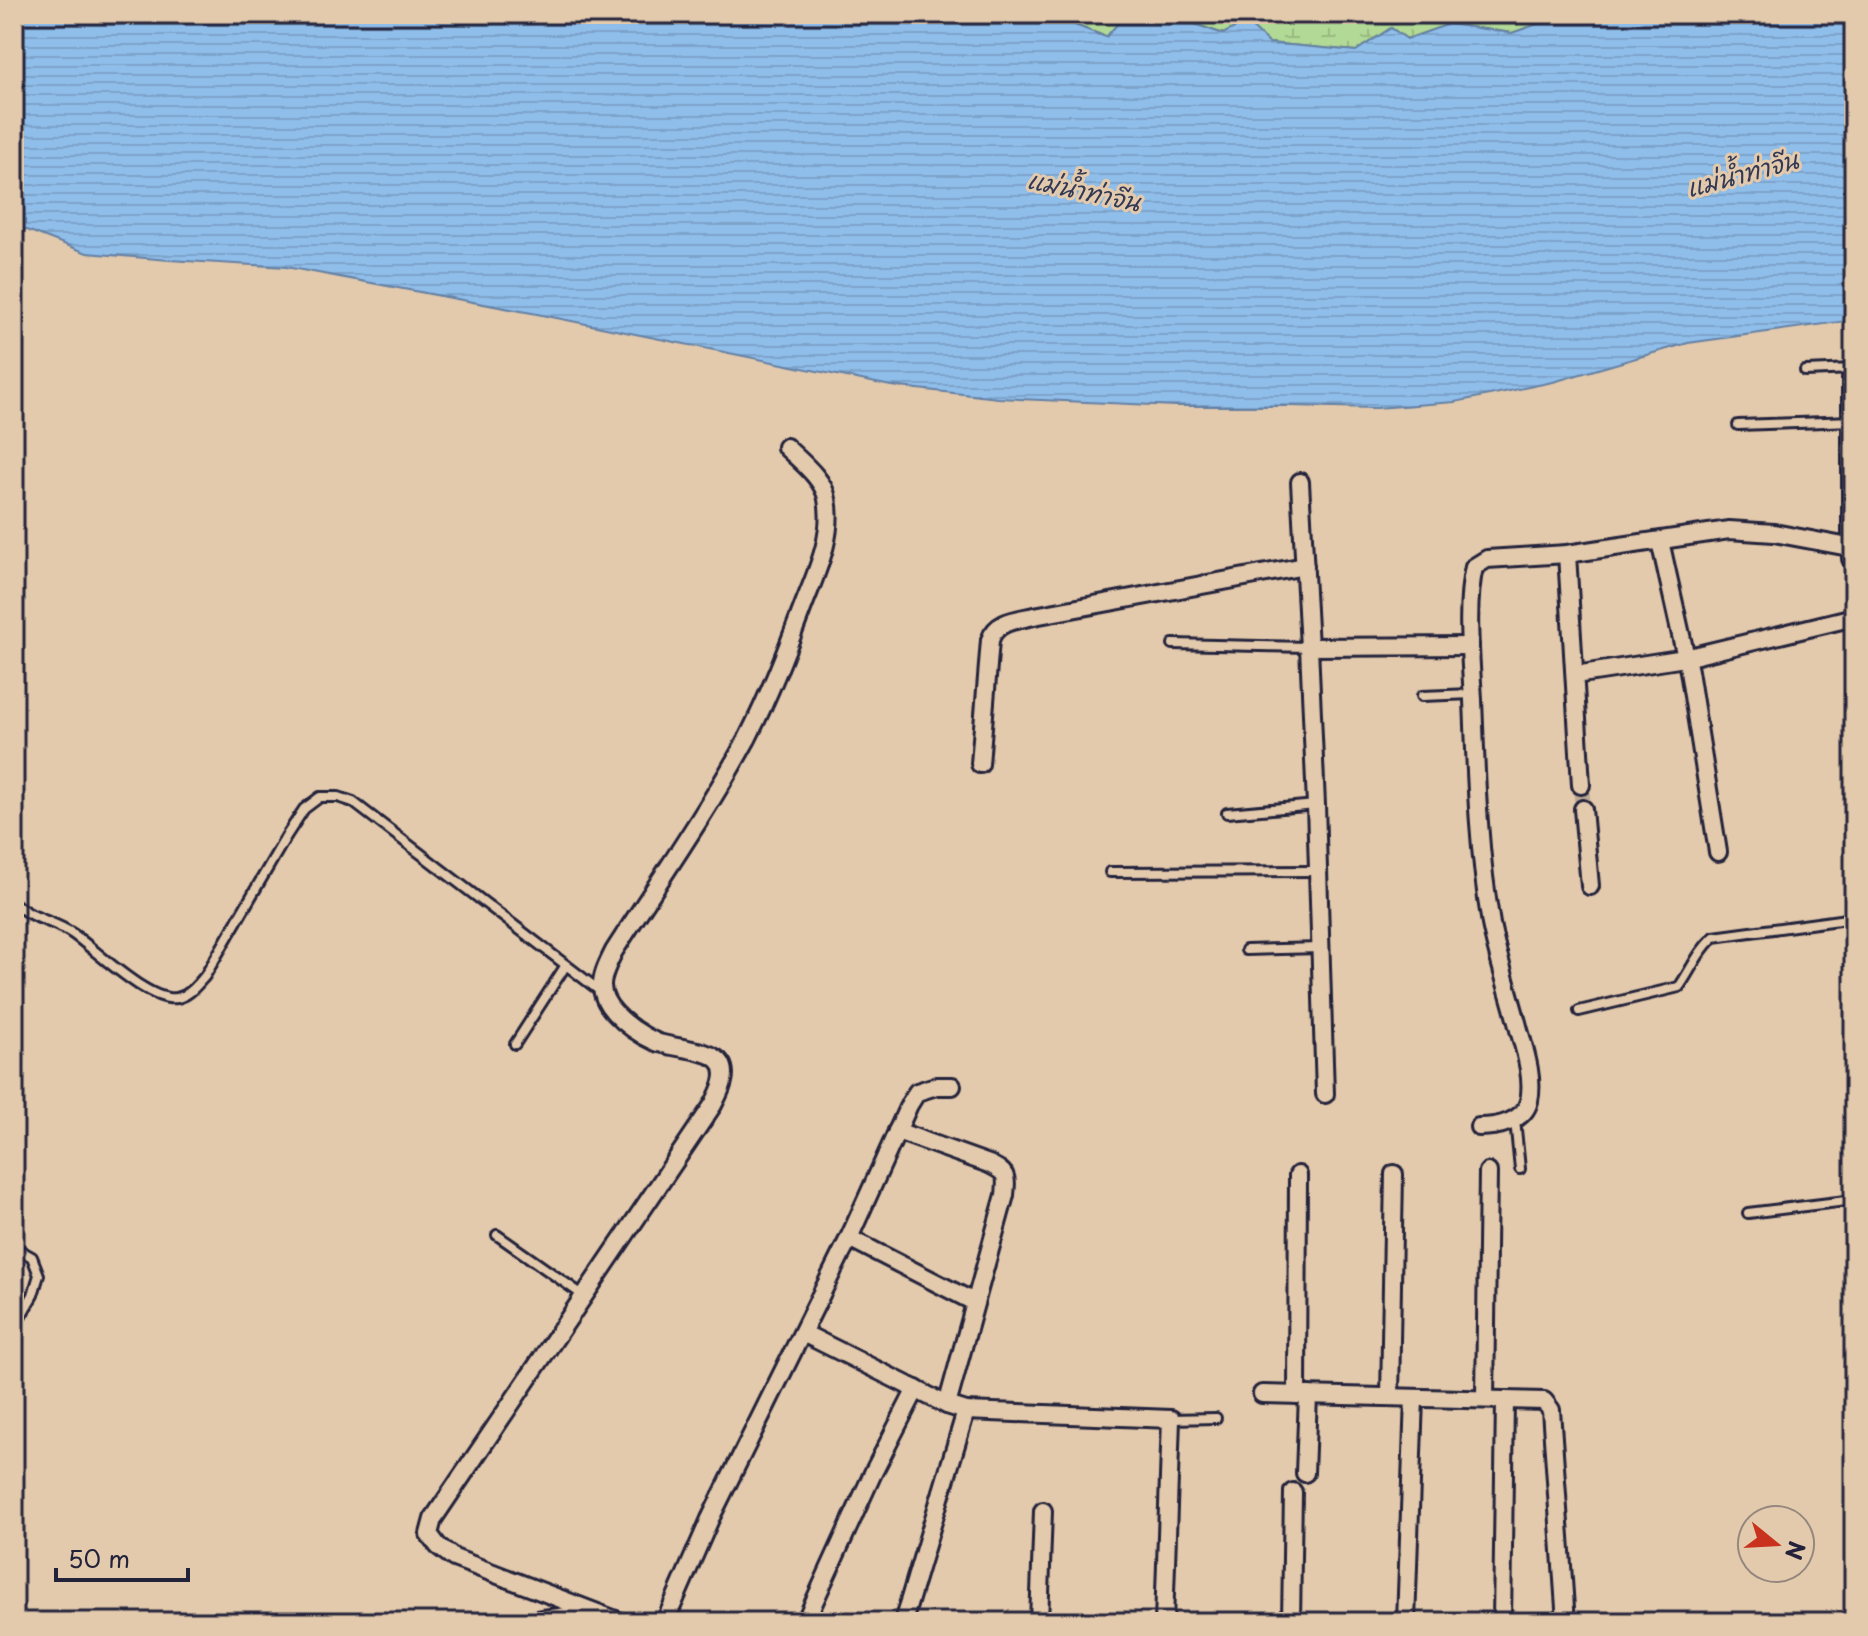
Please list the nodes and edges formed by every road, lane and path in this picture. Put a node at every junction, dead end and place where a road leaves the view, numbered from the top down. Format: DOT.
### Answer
graph roads {
  1 [pos="1854,369"];
  2 [pos="1805,371"];
  3 [pos="1854,379"];
  4 [pos="1854,421"];
  5 [pos="1738,425"];
  6 [pos="786,447"];
  7 [pos="1300,482"];
  8 [pos="1660,541"];
  9 [pos="1854,548"];
  10 [pos="1567,554"];
  11 [pos="1854,558"];
  12 [pos="1305,566"];
  13 [pos="1854,617"];
  14 [pos="1173,644"];
  15 [pos="1470,646"];
  16 [pos="1309,647"];
  17 [pos="1685,658"];
  18 [pos="1575,675"];
  19 [pos="1472,694"];
  20 [pos="1422,696"];
  21 [pos="980,764"];
  22 [pos="1581,785"];
  23 [pos="1316,805"];
  24 [pos="1583,809"];
  25 [pos="1227,813"];
  26 [pos="1718,852"];
  27 [pos="1318,871"];
  28 [pos="1110,872"];
  29 [pos="1590,886"];
  30 [pos="14,903"];
  31 [pos="1854,918"];
  32 [pos="1321,948"];
  33 [pos="1246,950"];
  34 [pos="566,965"];
  35 [pos="603,993"];
  36 [pos="1579,1011"];
  37 [pos="515,1044"];
  38 [pos="952,1086"];
  39 [pos="1325,1094"];
  40 [pos="1515,1119"];
  41 [pos="1479,1127"];
  42 [pos="897,1131"];
  43 [pos="1520,1169"];
  44 [pos="1488,1172"];
  45 [pos="1394,1174"];
  46 [pos="1298,1175"];
  47 [pos="1854,1200"];
  48 [pos="1748,1213"];
  49 [pos="497,1235"];
  50 [pos="849,1238"];
  51 [pos="14,1247"];
  52 [pos="584,1296"];
  53 [pos="974,1302"];
  54 [pos="14,1328"];
  55 [pos="803,1333"];
  56 [pos="916,1389"];
  57 [pos="1262,1394"];
  58 [pos="1302,1395"];
  59 [pos="1390,1397"];
  60 [pos="1414,1398"];
  61 [pos="1485,1399"];
  62 [pos="1505,1400"];
  63 [pos="947,1405"];
  64 [pos="966,1411"];
  65 [pos="1216,1418"];
  66 [pos="1171,1419"];
  67 [pos="1305,1473"];
  68 [pos="1293,1492"];
  69 [pos="1043,1511"];
  70 [pos="581,1607"];
  71 [pos="526,1622"];
  72 [pos="621,1622"];
  73 [pos="665,1622"];
  74 [pos="805,1622"];
  75 [pos="903,1622"];
  76 [pos="1039,1622"];
  77 [pos="1164,1622"];
  78 [pos="1291,1622"];
  79 [pos="1406,1622"];
  80 [pos="1502,1622"];
  81 [pos="1566,1622"];
  1 -- 2 [label="lane"];
  3 -- 4 [label="main road"];
  4 -- 5 [label="lane"];
  4 -- 9 [label="main road"];
  6 -- 35 [label="street"];
  7 -- 12 [label="street"];
  8 -- 9 [label="street"];
  8 -- 10 [label="street"];
  8 -- 17 [label="street"];
  9 -- 11 [label="main road"];
  10 -- 15 [label="street"];
  10 -- 18 [label="street"];
  12 -- 16 [label="street"];
  12 -- 21 [label="street"];
  13 -- 17 [label="street"];
  14 -- 16 [label="lane"];
  15 -- 16 [label="street"];
  15 -- 19 [label="street"];
  16 -- 23 [label="street"];
  17 -- 18 [label="street"];
  17 -- 26 [label="street"];
  18 -- 22 [label="street"];
  19 -- 20 [label="lane"];
  19 -- 40 [label="street"];
  23 -- 25 [label="lane"];
  23 -- 27 [label="street"];
  24 -- 29 [label="street"];
  27 -- 28 [label="lane"];
  27 -- 32 [label="street"];
  30 -- 34 [label="lane"];
  31 -- 36 [label="lane"];
  32 -- 33 [label="lane"];
  32 -- 39 [label="street"];
  34 -- 35 [label="lane"];
  34 -- 37 [label="lane"];
  35 -- 52 [label="street"];
  38 -- 42 [label="street"];
  40 -- 41 [label="street"];
  40 -- 43 [label="lane"];
  42 -- 50 [label="street"];
  42 -- 53 [label="street"];
  44 -- 61 [label="street"];
  45 -- 59 [label="street"];
  46 -- 58 [label="street"];
  47 -- 48 [label="lane"];
  49 -- 52 [label="lane"];
  50 -- 53 [label="street"];
  50 -- 55 [label="street"];
  51 -- 54 [label="lane"];
  52 -- 70 [label="street"];
  53 -- 63 [label="street"];
  55 -- 56 [label="street"];
  55 -- 73 [label="street"];
  56 -- 63 [label="street"];
  56 -- 74 [label="street"];
  57 -- 58 [label="street"];
  58 -- 59 [label="street"];
  58 -- 67 [label="street"];
  59 -- 60 [label="street"];
  60 -- 61 [label="street"];
  60 -- 79 [label="street"];
  61 -- 62 [label="street"];
  62 -- 80 [label="street"];
  62 -- 81 [label="street"];
  63 -- 64 [label="street"];
  64 -- 66 [label="street"];
  64 -- 75 [label="street"];
  65 -- 66 [label="lane"];
  66 -- 77 [label="street"];
  68 -- 78 [label="street"];
  69 -- 76 [label="street"];
  70 -- 71 [label="lane"];
  70 -- 72 [label="street"];
}
